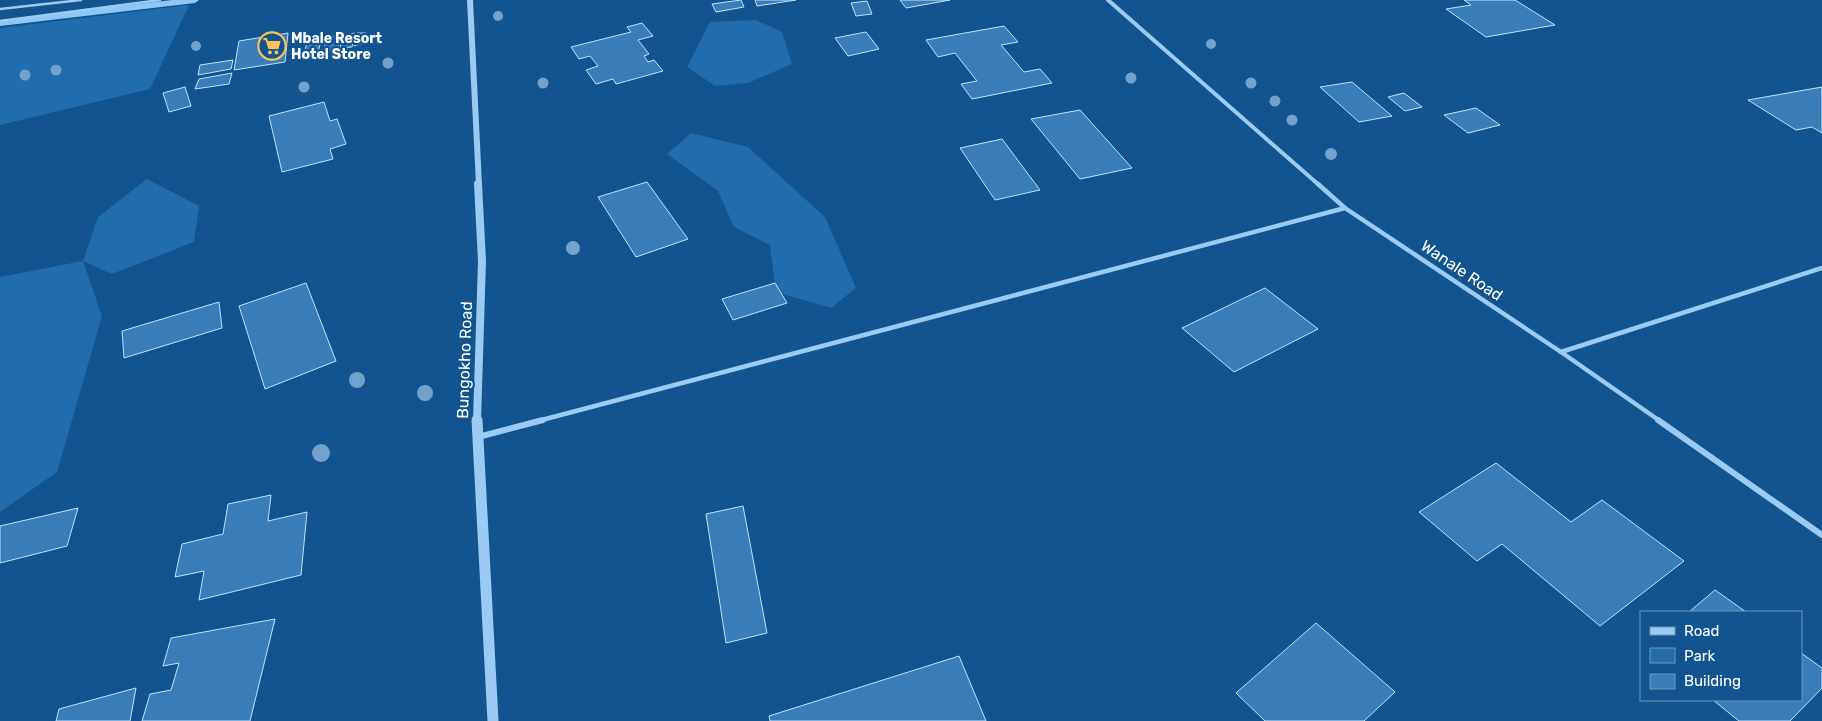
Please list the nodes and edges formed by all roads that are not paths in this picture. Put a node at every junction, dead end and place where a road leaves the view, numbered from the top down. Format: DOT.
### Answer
graph roads {
  1 [pos="81,0"];
  2 [pos="160,0"];
  3 [pos="470,0"];
  4 [pos="1108,0"];
  5 [pos="0,10"];
  6 [pos="0,21"];
  7 [pos="1345,208"];
  8 [pos="1822,268"];
  9 [pos="1561,352"];
  10 [pos="477,437"];
  11 [pos="1822,535"];
  12 [pos="493,721"];
  1 -- 5 [label="lane"];
  2 -- 6 [label="lane"];
  3 -- 10 [label="street, Bungokho Road"];
  4 -- 7 [label="street, Wanale Road"];
  7 -- 9 [label="street, Wanale Road"];
  7 -- 10 [label="street"];
  8 -- 9 [label="street"];
  9 -- 11 [label="street, Wanale Road"];
  10 -- 12 [label="street, Bungokho Road"];
}
